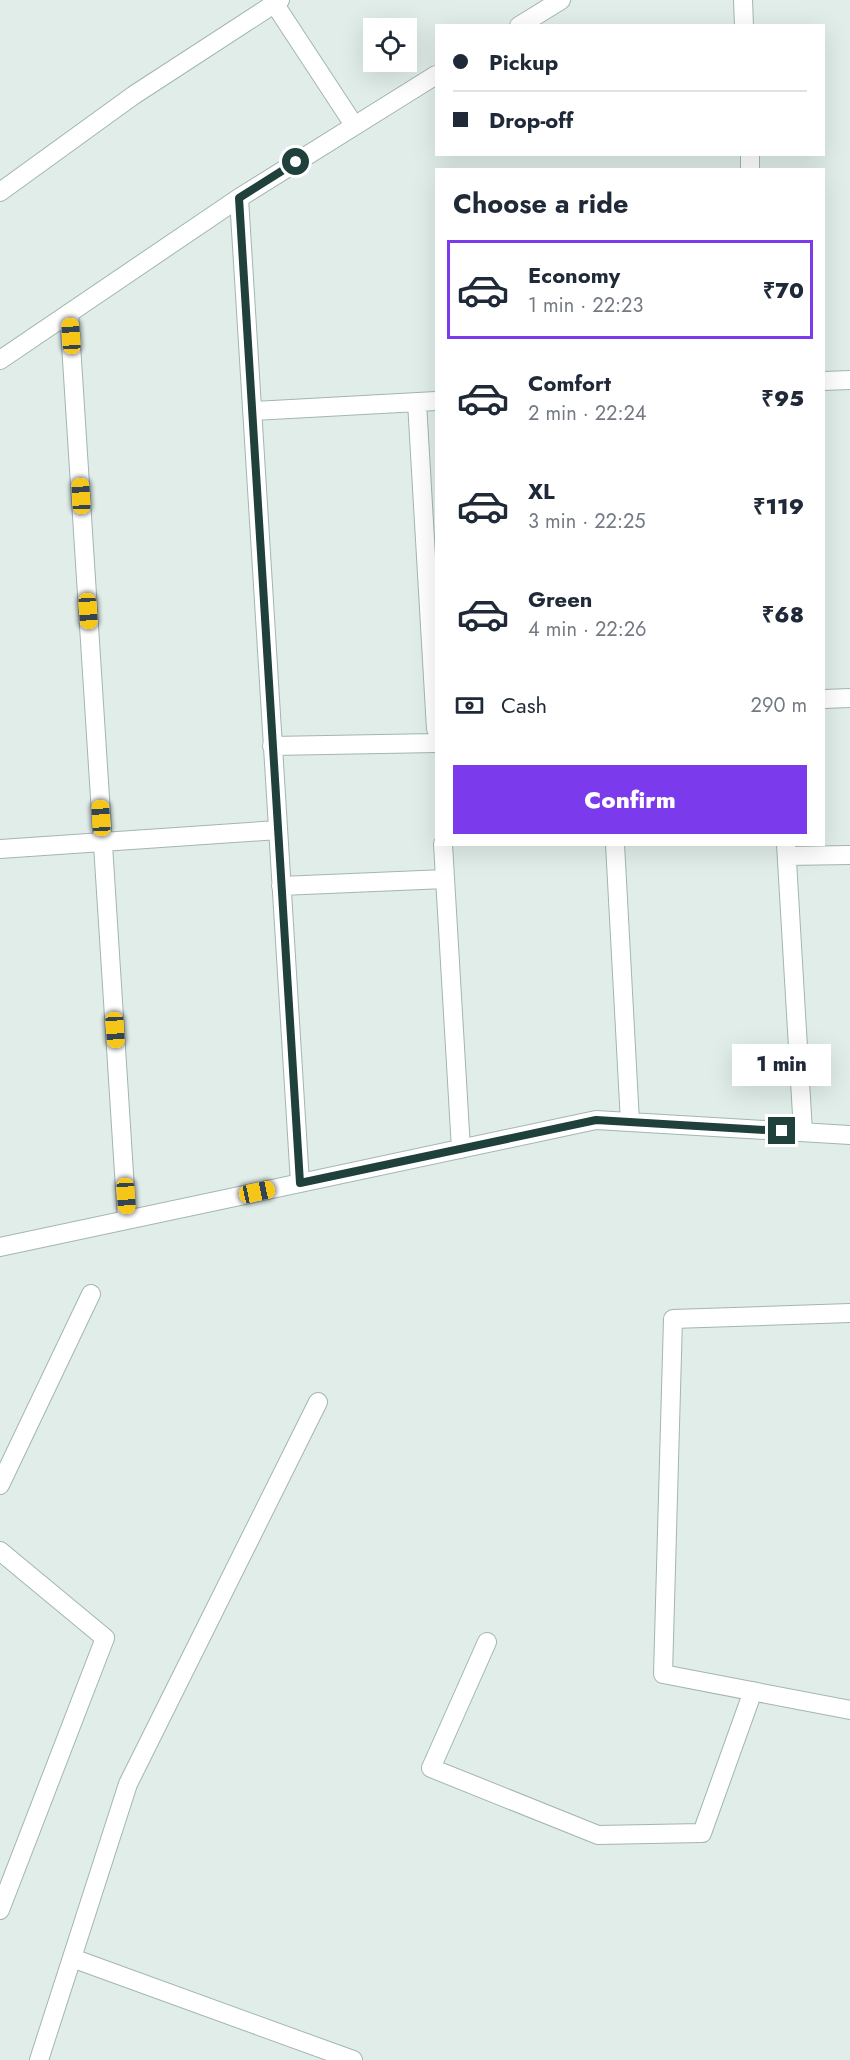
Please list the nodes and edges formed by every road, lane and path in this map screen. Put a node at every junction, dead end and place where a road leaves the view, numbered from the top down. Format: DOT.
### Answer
graph roads {
  1 [pos="561,0"];
  2 [pos="743,0"];
  3 [pos="275,1"];
  4 [pos="522,24"];
  5 [pos="744,24"];
  6 [pos="435,76"];
  7 [pos="354,125"];
  8 [pos="0,192"];
  9 [pos="239,198"];
  10 [pos="69,313"];
  11 [pos="0,360"];
  12 [pos="850,380"];
  13 [pos="825,381"];
  14 [pos="435,401"];
  15 [pos="417,402"];
  16 [pos="252,411"];
  17 [pos="850,698"];
  18 [pos="825,699"];
  19 [pos="435,712"];
  20 [pos="435,743"];
  21 [pos="272,746"];
  22 [pos="278,830"];
  23 [pos="103,841"];
  24 [pos="443,846"];
  25 [pos="615,846"];
  26 [pos="0,849"];
  27 [pos="787,850"];
  28 [pos="850,855"];
  29 [pos="445,879"];
  30 [pos="281,886"];
  31 [pos="630,1122"];
  32 [pos="803,1132"];
  33 [pos="850,1135"];
  34 [pos="461,1149"];
  35 [pos="300,1183"];
  36 [pos="127,1220"];
  37 [pos="0,1247"];
  38 [pos="91,1294"];
  39 [pos="850,1313"];
  40 [pos="318,1402"];
  41 [pos="0,1485"];
  42 [pos="0,1551"];
  43 [pos="487,1642"];
  44 [pos="753,1692"];
  45 [pos="850,1710"];
  46 [pos="0,1910"];
  47 [pos="72,1958"];
  48 [pos="39,2060"];
  49 [pos="353,2060"];
  1 -- 4 [label="street"];
  2 -- 5 [label="street"];
  3 -- 7 [label="street"];
  3 -- 8 [label="street"];
  6 -- 7 [label="street"];
  7 -- 9 [label="street"];
  9 -- 10 [label="street"];
  9 -- 16 [label="street"];
  10 -- 11 [label="street"];
  10 -- 23 [label="street"];
  12 -- 13 [label="street"];
  14 -- 15 [label="street"];
  15 -- 16 [label="street"];
  15 -- 19 [label="street"];
  16 -- 21 [label="street"];
  17 -- 18 [label="street"];
  20 -- 21 [label="street"];
  21 -- 22 [label="street"];
  22 -- 23 [label="street"];
  22 -- 30 [label="street"];
  23 -- 26 [label="street"];
  23 -- 36 [label="street"];
  24 -- 29 [label="street"];
  25 -- 31 [label="street"];
  27 -- 28 [label="street"];
  27 -- 32 [label="street"];
  29 -- 30 [label="street"];
  29 -- 34 [label="street"];
  30 -- 35 [label="street"];
  31 -- 32 [label="street"];
  31 -- 34 [label="street"];
  32 -- 33 [label="street"];
  34 -- 35 [label="street"];
  35 -- 36 [label="street"];
  36 -- 37 [label="street"];
  38 -- 41 [label="street"];
  39 -- 44 [label="street"];
  40 -- 47 [label="street"];
  42 -- 46 [label="street"];
  43 -- 44 [label="street"];
  44 -- 45 [label="street"];
  47 -- 48 [label="street"];
  47 -- 49 [label="street"];
}
